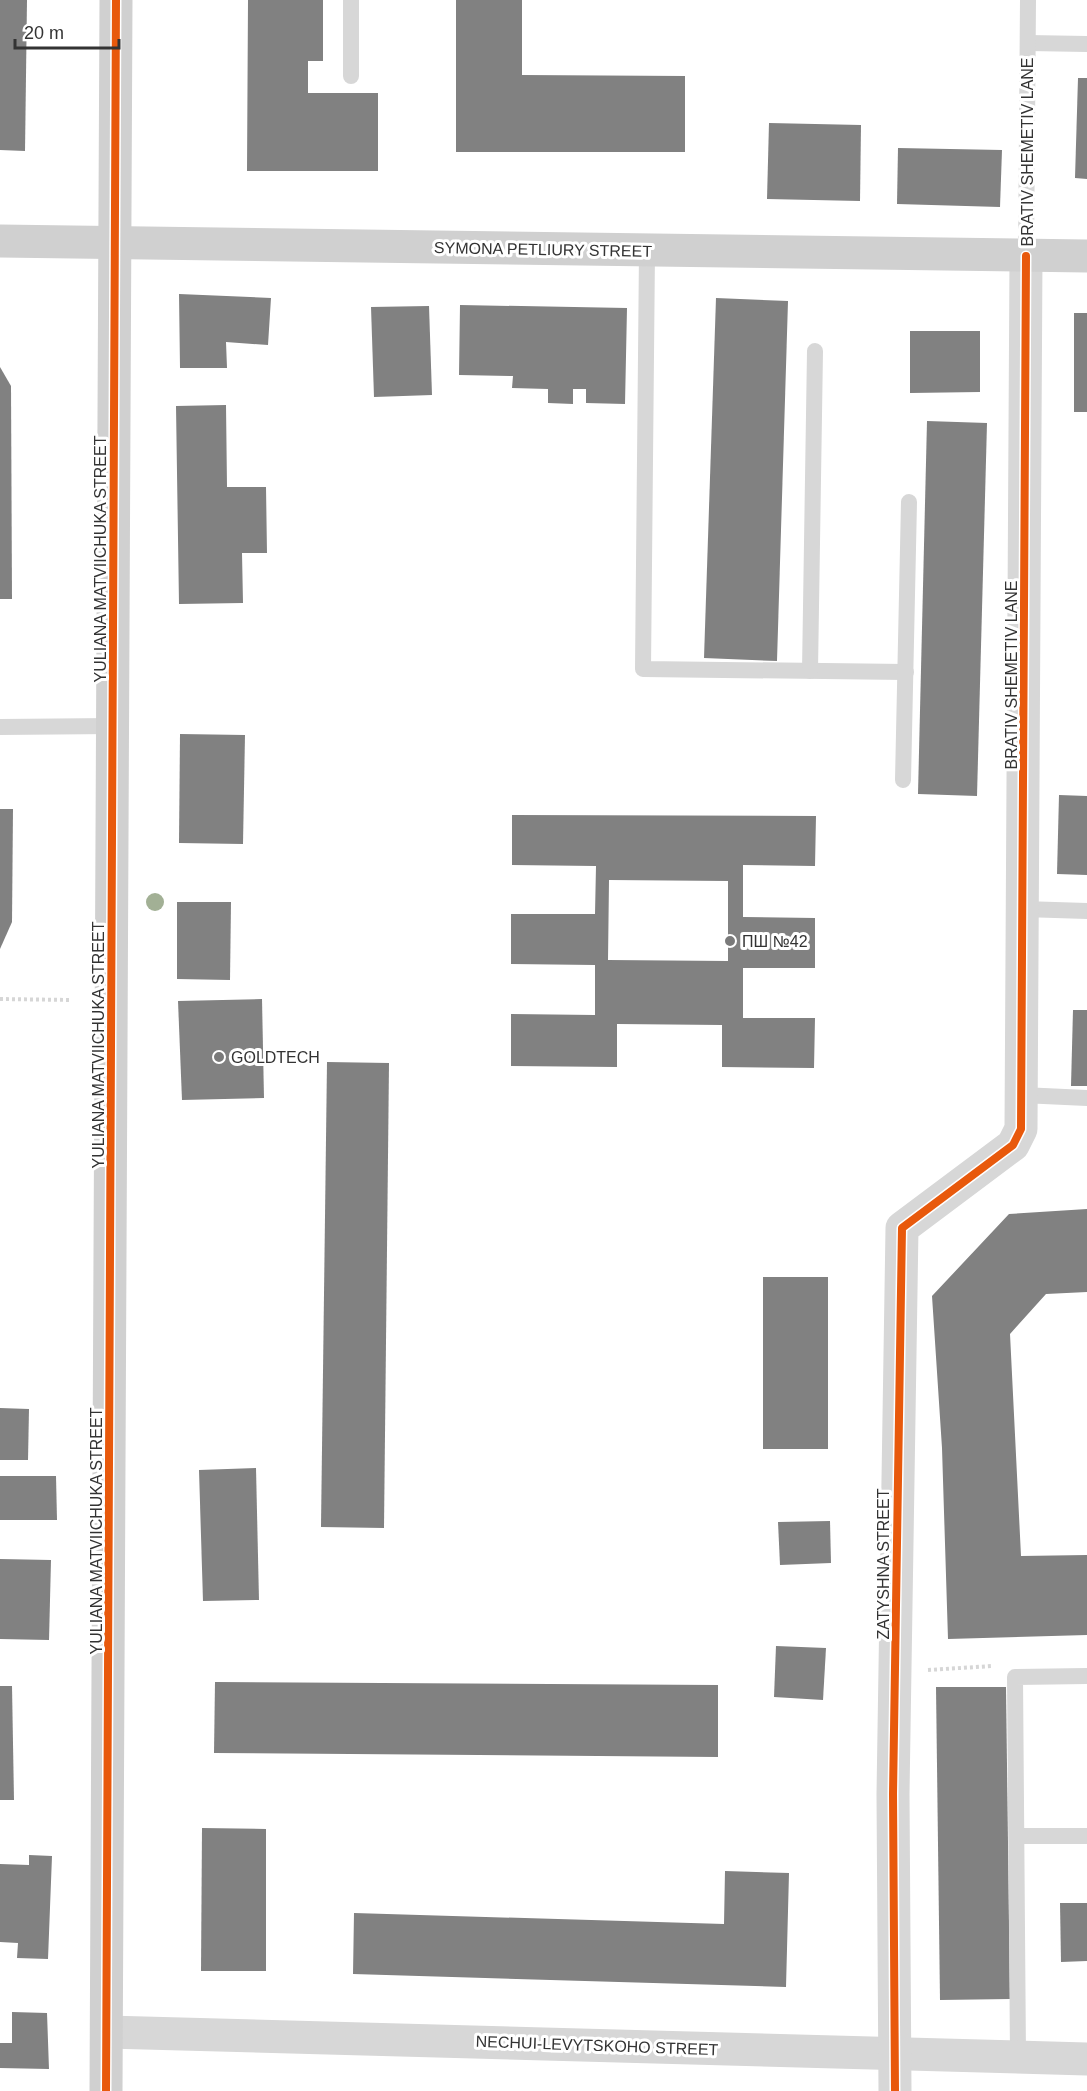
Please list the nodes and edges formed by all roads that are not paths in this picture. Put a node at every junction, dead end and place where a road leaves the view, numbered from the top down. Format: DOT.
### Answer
graph roads {
  1 [pos="116,0"];
  2 [pos="351,0"];
  3 [pos="1028,0"];
  4 [pos="1028,43"];
  5 [pos="1087,44"];
  6 [pos="351,76"];
  7 [pos="0,241"];
  8 [pos="115,244"];
  9 [pos="647,251"];
  10 [pos="1026,256"];
  11 [pos="1087,256"];
  12 [pos="815,351"];
  13 [pos="909,502"];
  14 [pos="810,671"];
  15 [pos="906,672"];
  16 [pos="113,726"];
  17 [pos="0,727"];
  18 [pos="903,780"];
  19 [pos="1023,909"];
  20 [pos="1087,910"];
  21 [pos="1022,1095"];
  22 [pos="1087,1098"];
  23 [pos="1087,1676"];
  24 [pos="1018,1836"];
  25 [pos="1087,1836"];
  26 [pos="106,2032"];
  27 [pos="895,2054"];
  28 [pos="1018,2057"];
  29 [pos="1087,2060"];
  30 [pos="106,2091"];
  31 [pos="895,2091"];
  1 -- 8 [label="street, YULIANA MATVIICHUKA STREET"];
  2 -- 6 [label="lane"];
  3 -- 4 [label="lane, BRATIV SHEMETIV LANE"];
  4 -- 5 [label="lane"];
  4 -- 10 [label="lane, BRATIV SHEMETIV LANE"];
  7 -- 8 [label="street, SYMONA PETLIURY STREET"];
  8 -- 9 [label="street, SYMONA PETLIURY STREET"];
  8 -- 16 [label="street, YULIANA MATVIICHUKA STREET"];
  9 -- 10 [label="street, SYMONA PETLIURY STREET"];
  9 -- 14 [label="lane"];
  10 -- 11 [label="street, SYMONA PETLIURY STREET"];
  10 -- 19 [label="street, BRATIV SHEMETIV LANE"];
  12 -- 14 [label="lane"];
  13 -- 15 [label="lane"];
  14 -- 15 [label="lane"];
  15 -- 18 [label="lane"];
  16 -- 17 [label="lane"];
  16 -- 26 [label="street, YULIANA MATVIICHUKA STREET"];
  19 -- 20 [label="lane"];
  19 -- 21 [label="street, BRATIV SHEMETIV LANE"];
  21 -- 22 [label="lane"];
  21 -- 27 [label="street, ZATYSHNA STREET"];
  23 -- 24 [label="lane"];
  24 -- 25 [label="lane"];
  24 -- 28 [label="lane"];
  26 -- 27 [label="street, NECHUI-LEVYTSKOHO STREET"];
  26 -- 30 [label="street, YULIANA MATVIICHUKA STREET"];
  27 -- 28 [label="street, NECHUI-LEVYTSKOHO STREET"];
  27 -- 31 [label="street, ZATYSHNA STREET"];
  28 -- 29 [label="street, NECHUI-LEVYTSKOHO STREET"];
}
